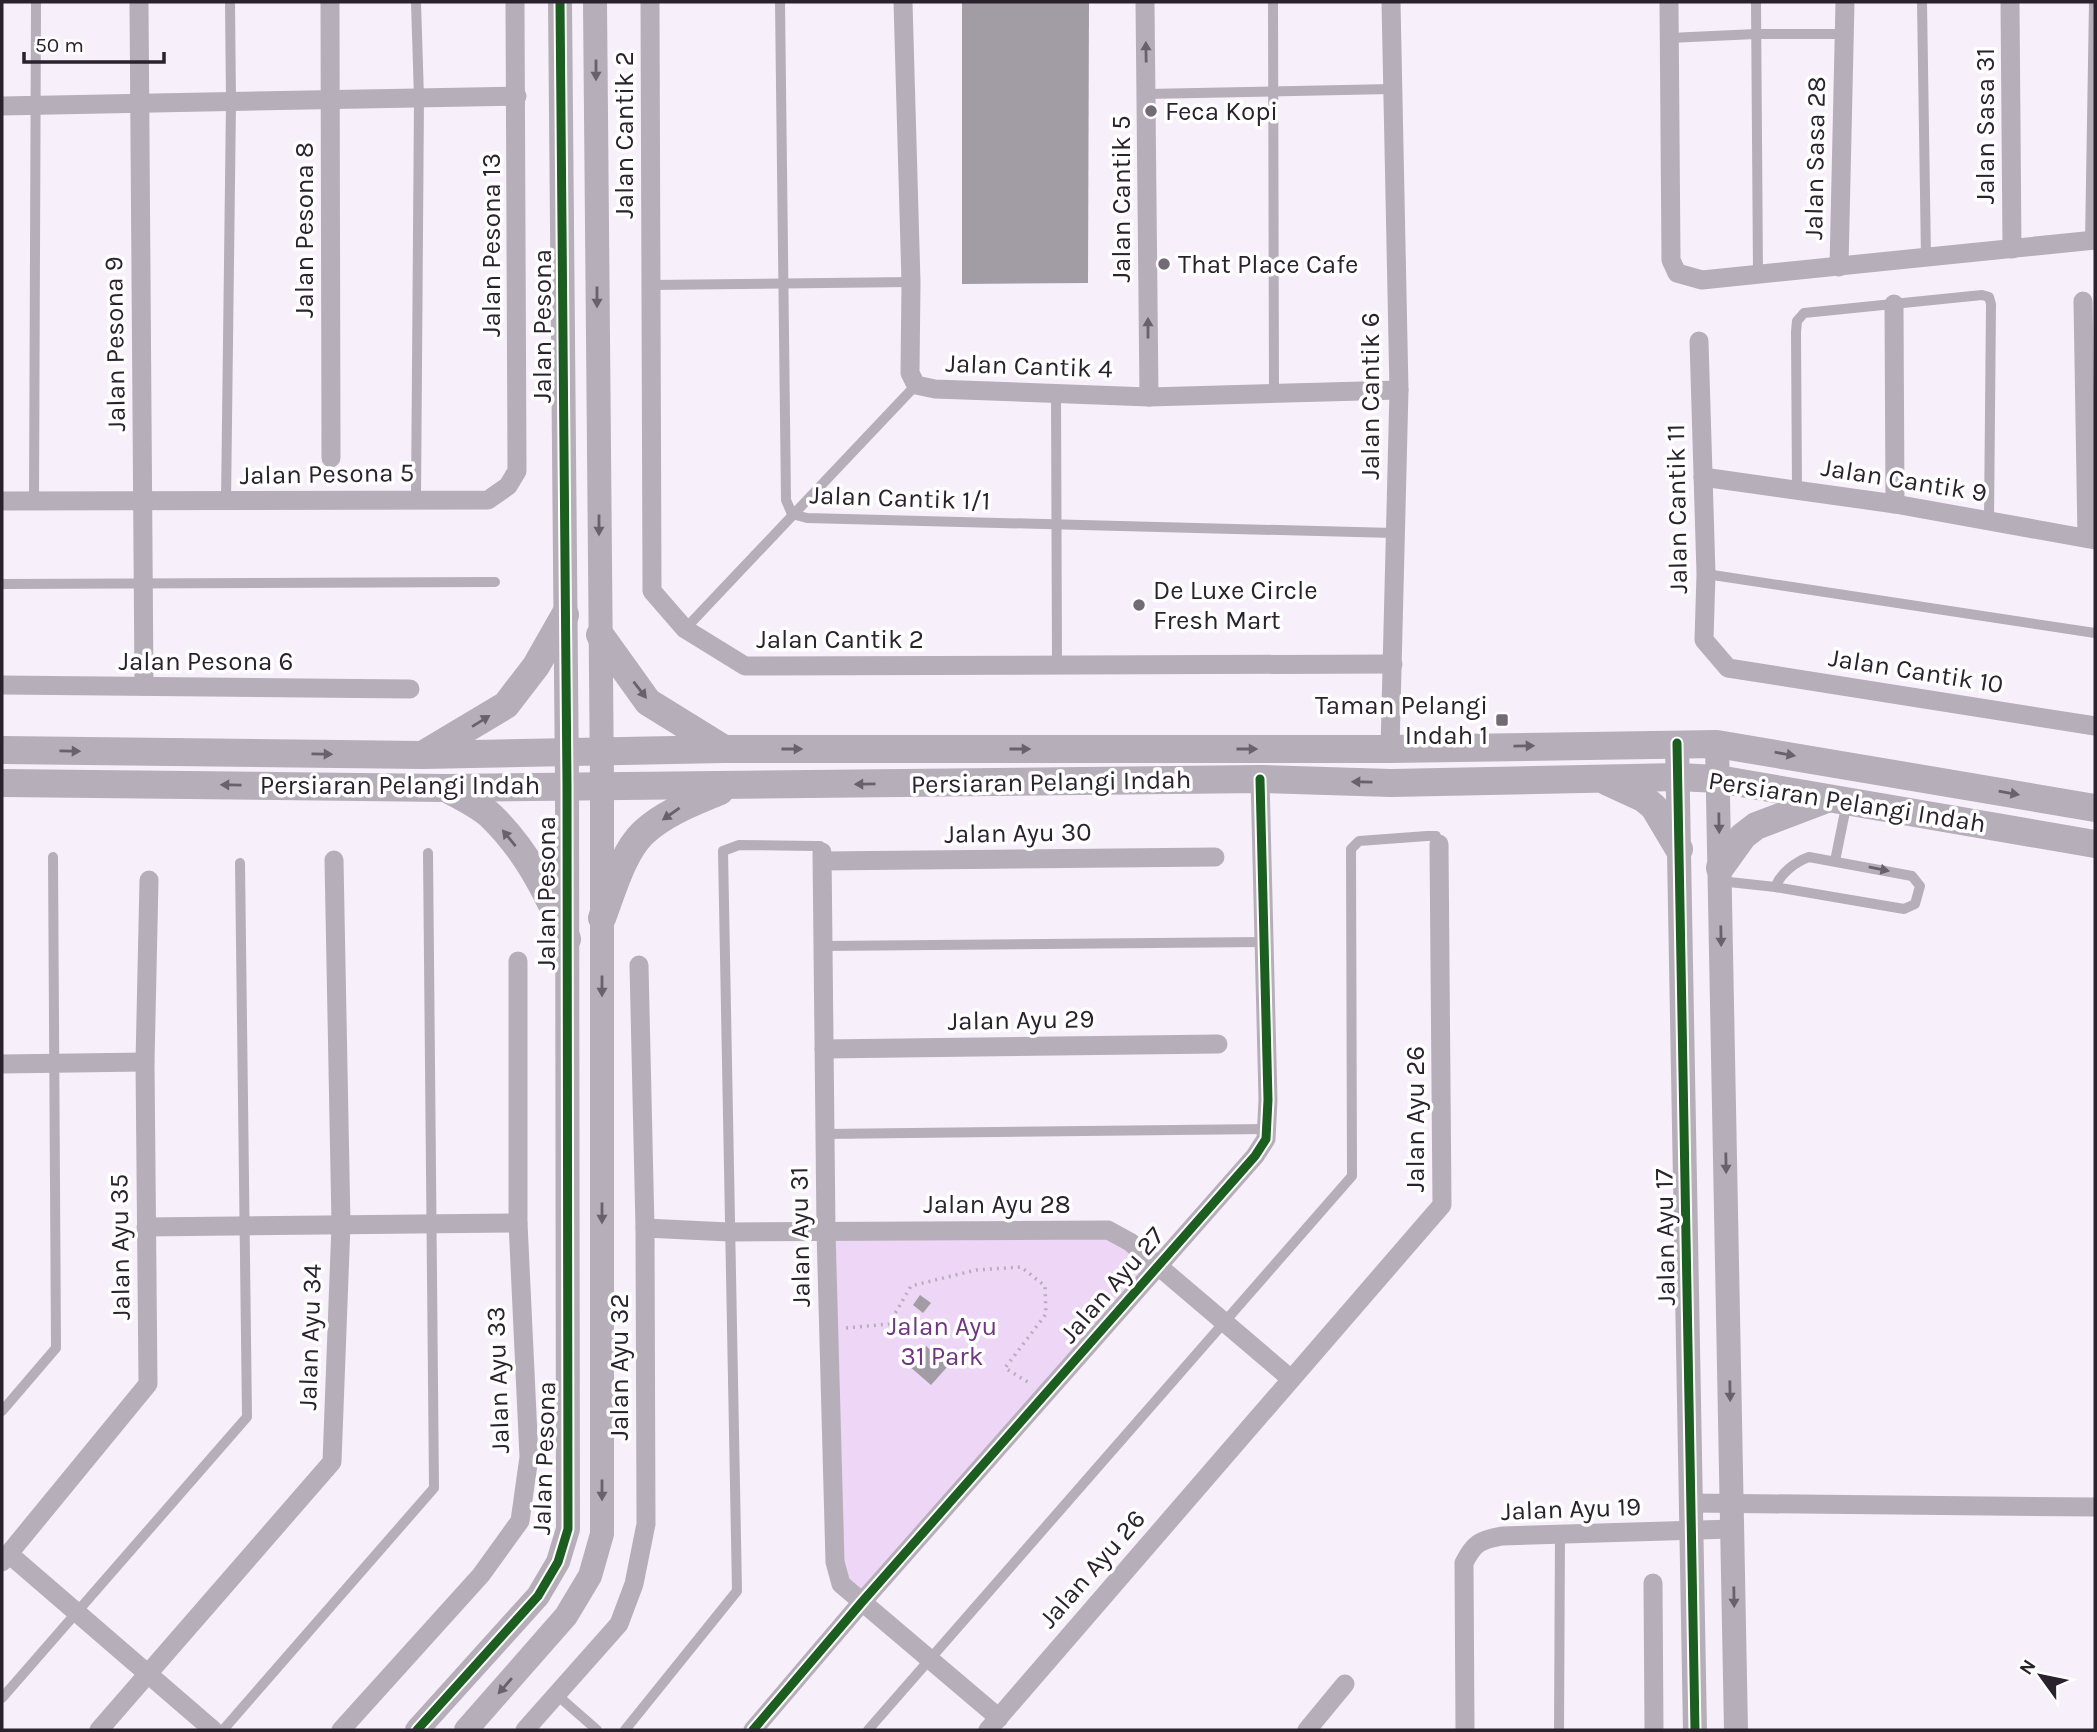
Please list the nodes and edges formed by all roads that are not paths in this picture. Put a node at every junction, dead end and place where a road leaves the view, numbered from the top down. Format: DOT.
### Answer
graph roads {
  1 [pos="36,2"];
  2 [pos="139,2"];
  3 [pos="230,2"];
  4 [pos="330,2"];
  5 [pos="416,2"];
  6 [pos="515,2"];
  7 [pos="561,2"];
  8 [pos="595,2"];
  9 [pos="650,2"];
  10 [pos="779,2"];
  11 [pos="903,2"];
  12 [pos="1145,2"];
  13 [pos="1273,2"];
  14 [pos="1391,2"];
  15 [pos="1669,2"];
  16 [pos="1756,2"];
  17 [pos="1845,2"];
  18 [pos="1922,2"];
  19 [pos="2010,2"];
  20 [pos="2094,2"];
  21 [pos="1756,34"];
  22 [pos="1844,34"];
  23 [pos="1669,38"];
  24 [pos="1392,89"];
  25 [pos="1273,92"];
  26 [pos="1146,94"];
  27 [pos="517,96"];
  28 [pos="419,98"];
  29 [pos="330,99"];
  30 [pos="231,102"];
  31 [pos="139,103"];
  32 [pos="34,105"];
  33 [pos="2,106"];
  34 [pos="2092,241"];
  35 [pos="2012,249"];
  36 [pos="1926,258"];
  37 [pos="1839,267"];
  38 [pos="1758,275"];
  39 [pos="911,282"];
  40 [pos="783,284"];
  41 [pos="651,285"];
  42 [pos="2083,301"];
  43 [pos="1894,304"];
  44 [pos="1699,341"];
  45 [pos="916,384"];
  46 [pos="1399,390"];
  47 [pos="1273,392"];
  48 [pos="1056,394"];
  49 [pos="1149,397"];
  50 [pos="331,458"];
  51 [pos="1703,477"];
  52 [pos="508,486"];
  53 [pos="1797,490"];
  54 [pos="416,499"];
  55 [pos="2,501"];
  56 [pos="34,501"];
  57 [pos="143,502"];
  58 [pos="226,502"];
  59 [pos="1895,504"];
  60 [pos="792,514"];
  61 [pos="1989,520"];
  62 [pos="1056,524"];
  63 [pos="1394,533"];
  64 [pos="2091,539"];
  65 [pos="1706,574"];
  66 [pos="495,582"];
  67 [pos="2,584"];
  68 [pos="143,585"];
  69 [pos="565,615"];
  70 [pos="685,629"];
  71 [pos="2095,633"];
  72 [pos="600,635"];
  73 [pos="1393,664"];
  74 [pos="1057,665"];
  75 [pos="1728,668"];
  76 [pos="2,685"];
  77 [pos="144,686"];
  78 [pos="410,689"];
  79 [pos="2095,726"];
  80 [pos="1677,743"];
  81 [pos="1717,744"];
  82 [pos="724,749"];
  83 [pos="1390,749"];
  84 [pos="2,750"];
  85 [pos="601,751"];
  86 [pos="566,752"];
  87 [pos="422,755"];
  88 [pos="1678,776"];
  89 [pos="1260,779"];
  90 [pos="1601,779"];
  91 [pos="1718,779"];
  92 [pos="1412,782"];
  93 [pos="2,783"];
  94 [pos="602,784"];
  95 [pos="567,785"];
  96 [pos="733,785"];
  97 [pos="446,788"];
  98 [pos="1837,800"];
  99 [pos="2095,808"];
  100 [pos="1439,844"];
  101 [pos="2095,844"];
  102 [pos="1679,849"];
  103 [pos="428,853"];
  104 [pos="822,856"];
  105 [pos="52,857"];
  106 [pos="1215,857"];
  107 [pos="334,860"];
  108 [pos="1835,861"];
  109 [pos="240,863"];
  110 [pos="1720,874"];
  111 [pos="149,880"];
  112 [pos="1775,887"];
  113 [pos="602,918"];
  114 [pos="567,939"];
  115 [pos="1264,942"];
  116 [pos="823,946"];
  117 [pos="518,961"];
  118 [pos="639,965"];
  119 [pos="1218,1044"];
  120 [pos="824,1049"];
  121 [pos="145,1062"];
  122 [pos="54,1063"];
  123 [pos="2,1064"];
  124 [pos="1266,1129"];
  125 [pos="825,1134"];
  126 [pos="518,1223"];
  127 [pos="341,1224"];
  128 [pos="432,1224"];
  129 [pos="244,1225"];
  130 [pos="146,1227"];
  131 [pos="645,1228"];
  132 [pos="826,1230"];
  133 [pos="729,1232"];
  134 [pos="1156,1267"];
  135 [pos="1223,1323"];
  136 [pos="1291,1379"];
  137 [pos="2,1411"];
  138 [pos="1691,1503"];
  139 [pos="1732,1503"];
  140 [pos="2095,1507"];
  141 [pos="1732,1529"];
  142 [pos="1691,1531"];
  143 [pos="1560,1534"];
  144 [pos="5,1558"];
  145 [pos="1653,1583"];
  146 [pos="862,1602"];
  147 [pos="76,1612"];
  148 [pos="931,1660"];
  149 [pos="148,1674"];
  150 [pos="1346,1684"];
  151 [pos="557,1695"];
  152 [pos="2,1698"];
  153 [pos="993,1724"];
  154 [pos="99,1730"];
  155 [pos="213,1730"];
  156 [pos="223,1730"];
  157 [pos="341,1730"];
  158 [pos="417,1730"];
  159 [pos="466,1730"];
  160 [pos="526,1730"];
  161 [pos="597,1730"];
  162 [pos="625,1730"];
  163 [pos="753,1730"];
  164 [pos="868,1730"];
  165 [pos="1307,1730"];
  166 [pos="1465,1730"];
  167 [pos="1559,1730"];
  168 [pos="1654,1730"];
  169 [pos="1695,1730"];
  170 [pos="1737,1730"];
  1 -- 32 [label="lane"];
  2 -- 31 [label="street, Jalan Pesona 9"];
  3 -- 30 [label="lane"];
  4 -- 29 [label="street, Jalan Pesona 8"];
  5 -- 28 [label="lane"];
  6 -- 27 [label="street, Jalan Pesona 13"];
  7 -- 69 [label="street, Jalan Pesona"];
  8 -- 72 [label="street, one-way"];
  9 -- 41 [label="street, Jalan Cantik 2"];
  10 -- 40 [label="lane, Jalan Cantik 1/1"];
  11 -- 39 [label="street, Jalan Cantik 4"];
  26 -- 12 [label="street, Jalan Cantik 5, one-way"];
  13 -- 25 [label="lane"];
  14 -- 24 [label="street, Jalan Cantik 6"];
  15 -- 23 [label="street"];
  16 -- 21 [label="lane"];
  17 -- 22 [label="street, Jalan Sasa 28"];
  18 -- 36 [label="lane"];
  19 -- 35 [label="street, Jalan Sasa 31"];
  20 -- 34 [label="lane"];
  21 -- 22 [label="lane"];
  21 -- 23 [label="lane"];
  21 -- 38 [label="lane"];
  22 -- 37 [label="street, Jalan Sasa 28"];
  23 -- 38 [label="street"];
  24 -- 25 [label="lane"];
  24 -- 46 [label="street, Jalan Cantik 6"];
  25 -- 26 [label="lane"];
  25 -- 47 [label="lane"];
  49 -- 26 [label="street, Jalan Cantik 5, one-way"];
  27 -- 28 [label="street"];
  27 -- 52 [label="street, Jalan Pesona 13"];
  28 -- 29 [label="street"];
  28 -- 54 [label="lane"];
  29 -- 30 [label="street"];
  29 -- 50 [label="street, Jalan Pesona 8"];
  30 -- 31 [label="street"];
  30 -- 58 [label="lane"];
  31 -- 32 [label="street"];
  31 -- 57 [label="street, Jalan Pesona 9"];
  32 -- 33 [label="street"];
  32 -- 56 [label="lane"];
  34 -- 35 [label="street, Jalan Sasa 28"];
  35 -- 36 [label="street, Jalan Sasa 28"];
  36 -- 37 [label="street, Jalan Sasa 28"];
  37 -- 38 [label="street"];
  39 -- 40 [label="lane"];
  39 -- 45 [label="street, Jalan Cantik 4"];
  40 -- 41 [label="lane"];
  40 -- 60 [label="lane, Jalan Cantik 1/1"];
  41 -- 70 [label="street, Jalan Cantik 2"];
  42 -- 64 [label="street"];
  43 -- 53 [label="lane"];
  43 -- 59 [label="street"];
  43 -- 61 [label="lane"];
  44 -- 51 [label="street, Jalan Cantik 11"];
  45 -- 48 [label="street, Jalan Cantik 4"];
  45 -- 60 [label="lane"];
  46 -- 47 [label="street, Jalan Cantik 4"];
  46 -- 63 [label="street, Jalan Cantik 6"];
  47 -- 49 [label="street, Jalan Cantik 4"];
  48 -- 49 [label="street, Jalan Cantik 4"];
  48 -- 62 [label="lane"];
  51 -- 53 [label="street, Jalan Cantik 9"];
  51 -- 65 [label="street, Jalan Cantik 11"];
  52 -- 54 [label="street, Jalan Pesona 5"];
  53 -- 59 [label="street, Jalan Cantik 9"];
  54 -- 58 [label="street, Jalan Pesona 5"];
  55 -- 56 [label="street, Jalan Pesona 5"];
  56 -- 57 [label="street, Jalan Pesona 5"];
  57 -- 58 [label="street, Jalan Pesona 5"];
  57 -- 68 [label="street, Jalan Pesona 9"];
  59 -- 61 [label="street, Jalan Cantik 9"];
  60 -- 62 [label="lane, Jalan Cantik 1/1"];
  60 -- 70 [label="lane"];
  61 -- 64 [label="street, Jalan Cantik 9"];
  62 -- 63 [label="lane, Jalan Cantik 1/1"];
  62 -- 74 [label="lane"];
  63 -- 73 [label="street, Jalan Cantik 6"];
  65 -- 71 [label="lane"];
  65 -- 75 [label="street, Jalan Cantik 11"];
  66 -- 68 [label="lane"];
  67 -- 68 [label="lane"];
  68 -- 77 [label="street, Jalan Pesona 9"];
  69 -- 86 [label="street, Jalan Pesona"];
  87 -- 69 [label="main road, one-way"];
  70 -- 74 [label="street, Jalan Cantik 2"];
  72 -- 82 [label="main road, one-way"];
  72 -- 85 [label="street"];
  73 -- 74 [label="street, Jalan Cantik 2"];
  73 -- 83 [label="street, Jalan Cantik 6"];
  75 -- 79 [label="street, Jalan Cantik 10"];
  76 -- 77 [label="street, Jalan Pesona 6"];
  77 -- 78 [label="street, Jalan Pesona 6"];
  80 -- 81 [label="main road, Persiaran Pelangi Indah"];
  83 -- 80 [label="main road, Persiaran Pelangi Indah, one-way"];
  80 -- 88 [label="street, Jalan Ayu 17"];
  81 -- 91 [label="street"];
  81 -- 99 [label="main road, Persiaran Pelangi Indah, one-way"];
  82 -- 83 [label="main road, Persiaran Pelangi Indah, one-way"];
  82 -- 85 [label="main road, Persiaran Pelangi Indah"];
  83 -- 92 [label="main road"];
  84 -- 87 [label="main road, Persiaran Pelangi Indah, one-way"];
  85 -- 86 [label="main road, Persiaran Pelangi Indah"];
  85 -- 94 [label="street"];
  86 -- 87 [label="main road, Persiaran Pelangi Indah"];
  86 -- 95 [label="street, Jalan Pesona"];
  88 -- 90 [label="main road, Persiaran Pelangi Indah"];
  88 -- 91 [label="main road, Persiaran Pelangi Indah"];
  88 -- 102 [label="street, Jalan Ayu 17"];
  92 -- 89 [label="main road, Persiaran Pelangi Indah, one-way"];
  89 -- 96 [label="main road, Persiaran Pelangi Indah, one-way"];
  89 -- 115 [label="street, Jalan Ayu 27"];
  90 -- 92 [label="main road, Persiaran Pelangi Indah"];
  90 -- 102 [label="main road"];
  91 -- 98 [label="main road, Persiaran Pelangi Indah"];
  91 -- 110 [label="street, one-way"];
  97 -- 93 [label="main road, Persiaran Pelangi Indah, one-way"];
  94 -- 95 [label="main road, Persiaran Pelangi Indah"];
  94 -- 96 [label="main road, Persiaran Pelangi Indah"];
  94 -- 113 [label="street"];
  95 -- 97 [label="main road, Persiaran Pelangi Indah"];
  95 -- 114 [label="street, Jalan Pesona"];
  96 -- 113 [label="main road, one-way"];
  114 -- 97 [label="main road, one-way"];
  98 -- 101 [label="main road, Persiaran Pelangi Indah"];
  98 -- 108 [label="lane"];
  98 -- 110 [label="main road"];
  100 -- 135 [label="lane"];
  100 -- 136 [label="street, Jalan Ayu 26"];
  102 -- 138 [label="street, Jalan Ayu 17"];
  103 -- 128 [label="lane"];
  104 -- 106 [label="street, Jalan Ayu 30"];
  104 -- 116 [label="street, Jalan Ayu 31"];
  104 -- 133 [label="lane"];
  105 -- 122 [label="lane"];
  107 -- 127 [label="street, Jalan Ayu 34"];
  108 -- 112 [label="lane"];
  108 -- 112 [label="lane, one-way"];
  109 -- 129 [label="lane"];
  110 -- 112 [label="lane"];
  110 -- 139 [label="street, one-way"];
  111 -- 121 [label="street, Jalan Ayu 35"];
  113 -- 159 [label="street, one-way"];
  114 -- 158 [label="street, Jalan Pesona"];
  115 -- 116 [label="lane"];
  115 -- 124 [label="street, Jalan Ayu 27"];
  116 -- 120 [label="street, Jalan Ayu 31"];
  117 -- 126 [label="street, Jalan Ayu 33"];
  118 -- 131 [label="street, Jalan Ayu 32"];
  119 -- 120 [label="street, Jalan Ayu 29"];
  120 -- 125 [label="street, Jalan Ayu 31"];
  121 -- 122 [label="street"];
  121 -- 130 [label="street, Jalan Ayu 35"];
  122 -- 123 [label="street"];
  122 -- 137 [label="lane"];
  124 -- 125 [label="lane"];
  124 -- 134 [label="street, Jalan Ayu 27"];
  125 -- 132 [label="street, Jalan Ayu 31"];
  126 -- 128 [label="street"];
  126 -- 157 [label="street, Jalan Ayu 33"];
  127 -- 128 [label="street"];
  127 -- 129 [label="street"];
  127 -- 149 [label="street, Jalan Ayu 34"];
  128 -- 156 [label="lane"];
  129 -- 130 [label="street"];
  129 -- 147 [label="lane"];
  130 -- 144 [label="street, Jalan Ayu 35"];
  131 -- 133 [label="street, Jalan Ayu 28"];
  131 -- 151 [label="street, Jalan Ayu 32"];
  132 -- 133 [label="street, Jalan Ayu 28"];
  132 -- 134 [label="street, Jalan Ayu 28"];
  132 -- 146 [label="street, Jalan Ayu 31"];
  133 -- 162 [label="lane"];
  134 -- 135 [label="street"];
  134 -- 146 [label="street, Jalan Ayu 27"];
  135 -- 136 [label="street"];
  135 -- 148 [label="lane"];
  136 -- 153 [label="street, Jalan Ayu 26"];
  138 -- 139 [label="street"];
  138 -- 142 [label="street, Jalan Ayu 17"];
  139 -- 140 [label="street"];
  139 -- 141 [label="street"];
  141 -- 142 [label="street, Jalan Ayu 19"];
  141 -- 170 [label="street, one-way"];
  142 -- 143 [label="street, Jalan Ayu 19"];
  142 -- 169 [label="street, Jalan Ayu 17"];
  143 -- 166 [label="street, Jalan Ayu 19"];
  143 -- 167 [label="lane"];
  144 -- 147 [label="street"];
  145 -- 168 [label="street"];
  146 -- 148 [label="street, Jalan Ayu 31"];
  146 -- 163 [label="street, Jalan Ayu 27"];
  147 -- 149 [label="street"];
  147 -- 152 [label="lane"];
  148 -- 153 [label="street, Jalan Ayu 31"];
  148 -- 164 [label="lane"];
  149 -- 154 [label="street, Jalan Ayu 34"];
  149 -- 155 [label="street"];
  150 -- 165 [label="street"];
  151 -- 160 [label="street, Jalan Ayu 32"];
  151 -- 161 [label="lane"];
}
